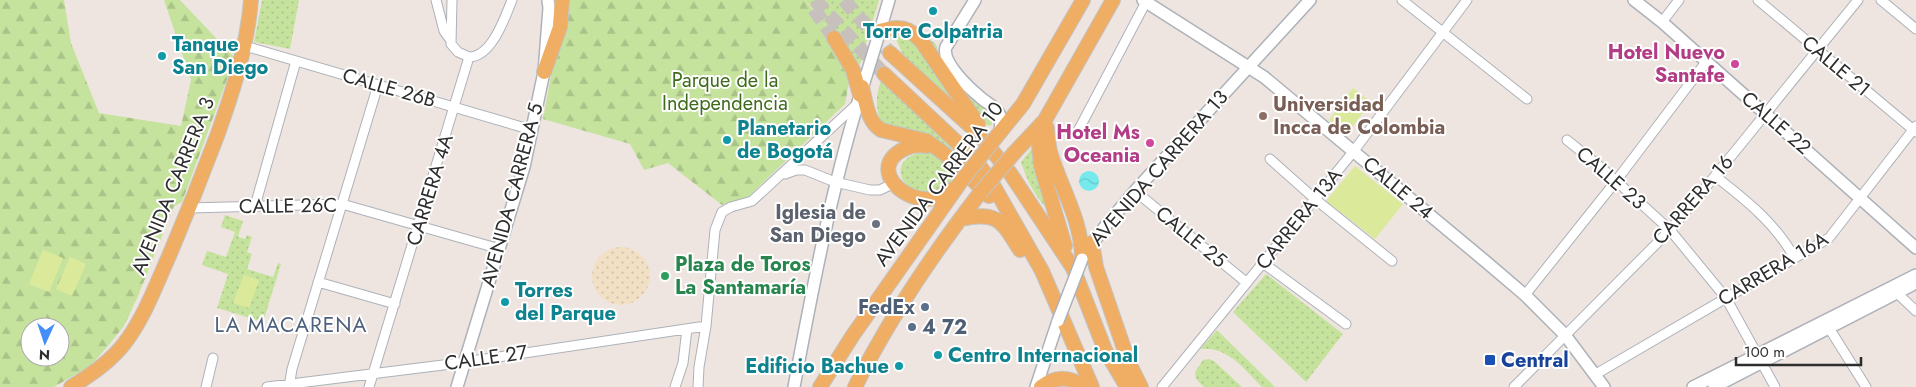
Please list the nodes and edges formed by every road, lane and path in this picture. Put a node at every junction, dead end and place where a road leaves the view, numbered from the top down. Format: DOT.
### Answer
graph roads {
  1 [pos="251,0"];
  2 [pos="436,0"];
  3 [pos="452,0"];
  4 [pos="512,0"];
  5 [pos="548,0"];
  6 [pos="562,0"];
  7 [pos="889,0"];
  8 [pos="975,0"];
  9 [pos="1083,0"];
  10 [pos="1114,0"];
  11 [pos="1310,0"];
  12 [pos="1402,0"];
  13 [pos="1467,0"];
  14 [pos="1634,0"];
  15 [pos="1680,0"];
  16 [pos="1758,0"];
  17 [pos="1858,0"];
  18 [pos="1881,0"];
  19 [pos="1145,1"];
  20 [pos="1662,22"];
  21 [pos="1916,29"];
  22 [pos="879,32"];
  23 [pos="1443,33"];
  24 [pos="450,38"];
  25 [pos="834,38"];
  26 [pos="246,46"];
  27 [pos="1817,51"];
  28 [pos="890,53"];
  29 [pos="469,57"];
  30 [pos="296,61"];
  31 [pos="1706,62"];
  32 [pos="1249,66"];
  33 [pos="544,72"];
  34 [pos="884,74"];
  35 [pos="378,85"];
  36 [pos="860,95"];
  37 [pos="1527,100"];
  38 [pos="455,107"];
  39 [pos="1766,115"];
  40 [pos="1045,120"];
  41 [pos="1915,129"];
  42 [pos="532,130"];
  43 [pos="1078,131"];
  44 [pos="998,134"];
  45 [pos="1567,140"];
  46 [pos="1354,152"];
  47 [pos="1270,159"];
  48 [pos="954,161"];
  49 [pos="1010,173"];
  50 [pos="1715,176"];
  51 [pos="776,179"];
  52 [pos="1616,180"];
  53 [pos="835,182"];
  54 [pos="894,183"];
  55 [pos="960,183"];
  56 [pos="1135,191"];
  57 [pos="1861,198"];
  58 [pos="1315,199"];
  59 [pos="342,204"];
  60 [pos="255,206"];
  61 [pos="190,208"];
  62 [pos="960,219"];
  63 [pos="1014,221"];
  64 [pos="418,226"];
  65 [pos="1670,230"];
  66 [pos="1092,244"];
  67 [pos="1916,248"];
  68 [pos="500,249"];
  69 [pos="1794,257"];
  70 [pos="1392,261"];
  71 [pos="1263,263"];
  72 [pos="1077,264"];
  73 [pos="1916,275"];
  74 [pos="318,282"];
  75 [pos="1916,282"];
  76 [pos="1247,283"];
  77 [pos="1897,293"];
  78 [pos="1525,295"];
  79 [pos="1726,298"];
  80 [pos="395,304"];
  81 [pos="1916,311"];
  82 [pos="1062,323"];
  83 [pos="1346,324"];
  84 [pos="706,326"];
  85 [pos="687,328"];
  86 [pos="1829,328"];
  87 [pos="1565,335"];
  88 [pos="213,358"];
  89 [pos="1759,359"];
  90 [pos="464,362"];
  91 [pos="373,374"];
  92 [pos="1596,374"];
  93 [pos="290,386"];
  94 [pos="72,387"];
  95 [pos="206,387"];
  96 [pos="267,387"];
  97 [pos="369,387"];
  98 [pos="457,387"];
  99 [pos="674,387"];
  100 [pos="698,387"];
  101 [pos="794,387"];
  102 [pos="820,387"];
  103 [pos="855,387"];
  104 [pos="1036,387"];
  105 [pos="1042,387"];
  106 [pos="1082,387"];
  107 [pos="1092,387"];
  108 [pos="1127,387"];
  109 [pos="1141,387"];
  110 [pos="1162,387"];
  111 [pos="1514,387"];
  112 [pos="1604,387"];
  113 [pos="1692,387"];
  114 [pos="1714,387"];
  115 [pos="1775,387"];
  116 [pos="1866,387"];
  1 -- 26 [label="main road, AVENIDA CARRERA 3"];
  2 -- 24 [label="street"];
  3 -- 24 [label="street"];
  4 -- 29 [label="street"];
  5 -- 33 [label="street, AVENIDA CARRERA 5"];
  6 -- 33 [label="main road"];
  7 -- 22 [label="street"];
  8 -- 44 [label="street"];
  9 -- 44 [label="main road, AVENIDA CARRERA 10"];
  10 -- 40 [label="main road, AVENIDA CARRERA 10"];
  11 -- 32 [label="street, AVENIDA CARRERA 13"];
  12 -- 23 [label="street"];
  13 -- 23 [label="street, CARRERA 13A"];
  14 -- 20 [label="street, CALLE 22"];
  15 -- 20 [label="street"];
  16 -- 27 [label="street, CALLE 21"];
  17 -- 27 [label="street, CARRERA 16"];
  18 -- 21 [label="street"];
  19 -- 32 [label="street, CALLE 24"];
  19 -- 43 [label="street"];
  20 -- 31 [label="street, CALLE 22"];
  22 -- 36 [label="street, bridge"];
  22 -- 49 [label="main road"];
  23 -- 37 [label="street"];
  23 -- 46 [label="street, CARRERA 13A"];
  24 -- 29 [label="street"];
  25 -- 36 [label="main road"];
  26 -- 30 [label="street, CALLE 26B"];
  26 -- 61 [label="main road, AVENIDA CARRERA 3"];
  27 -- 39 [label="street, CARRERA 16"];
  27 -- 41 [label="street, CALLE 21"];
  28 -- 49 [label="main road"];
  29 -- 38 [label="street, CARRERA 4A"];
  30 -- 35 [label="street, CALLE 26B"];
  30 -- 60 [label="street"];
  31 -- 39 [label="street, CALLE 22"];
  31 -- 52 [label="street"];
  32 -- 46 [label="street, CALLE 24"];
  32 -- 56 [label="street, AVENIDA CARRERA 13"];
  33 -- 42 [label="street, AVENIDA CARRERA 5"];
  34 -- 63 [label="main road"];
  35 -- 38 [label="street, CALLE 26B"];
  35 -- 59 [label="street"];
  36 -- 48 [label="main road"];
  36 -- 51 [label="street"];
  36 -- 53 [label="street"];
  38 -- 42 [label="street, CALLE 26B"];
  38 -- 64 [label="street, CARRERA 4A"];
  39 -- 50 [label="street, CARRERA 16"];
  39 -- 57 [label="street, CALLE 22"];
  40 -- 62 [label="main road, AVENIDA CARRERA 10, bridge"];
  40 -- 72 [label="main road"];
  40 -- 72 [label="main road"];
  41 -- 57 [label="street, CARRERA 16A"];
  42 -- 68 [label="street, AVENIDA CARRERA 5"];
  44 -- 55 [label="main road, AVENIDA CARRERA 10, bridge"];
  45 -- 52 [label="street, CALLE 23"];
  46 -- 58 [label="street, CARRERA 13A"];
  46 -- 78 [label="street, CALLE 24"];
  47 -- 58 [label="street"];
  48 -- 54 [label="main road"];
  48 -- 63 [label="main road"];
  49 -- 72 [label="main road"];
  50 -- 65 [label="street, CARRERA 16"];
  50 -- 69 [label="street"];
  51 -- 53 [label="street"];
  51 -- 84 [label="street"];
  52 -- 65 [label="street, CALLE 23"];
  52 -- 78 [label="street"];
  53 -- 54 [label="street"];
  53 -- 101 [label="street"];
  54 -- 55 [label="main road"];
  55 -- 102 [label="main road, AVENIDA CARRERA 10"];
  56 -- 66 [label="street, AVENIDA CARRERA 13"];
  56 -- 76 [label="street, CALLE 25"];
  57 -- 67 [label="street, CALLE 22"];
  57 -- 69 [label="street, CARRERA 16A"];
  58 -- 70 [label="street"];
  58 -- 71 [label="street, CARRERA 13A"];
  59 -- 60 [label="street, CALLE 26C"];
  59 -- 64 [label="street, CALLE 26C"];
  59 -- 74 [label="street"];
  60 -- 61 [label="street, CALLE 26C"];
  61 -- 94 [label="main road, AVENIDA CARRERA 3"];
  62 -- 82 [label="main road"];
  62 -- 103 [label="main road, AVENIDA CARRERA 10"];
  63 -- 82 [label="main road"];
  64 -- 68 [label="street, CALLE 26C"];
  64 -- 80 [label="street, CARRERA 4A"];
  65 -- 79 [label="street, CALLE 23"];
  65 -- 87 [label="street, CARRERA 16"];
  66 -- 72 [label="street, AVENIDA CARRERA 13"];
  66 -- 109 [label="main road"];
  68 -- 90 [label="street, AVENIDA CARRERA 5"];
  69 -- 79 [label="street, CARRERA 16A"];
  71 -- 76 [label="street, CARRERA 13A"];
  71 -- 83 [label="street"];
  72 -- 82 [label="street, AVENIDA CARRERA 13, bridge"];
  72 -- 108 [label="main road"];
  73 -- 89 [label="street"];
  74 -- 80 [label="street"];
  74 -- 93 [label="street"];
  75 -- 77 [label="street"];
  76 -- 110 [label="street, CARRERA 13A"];
  77 -- 81 [label="street"];
  77 -- 86 [label="street"];
  78 -- 87 [label="street, CALLE 24"];
  79 -- 89 [label="street, CALLE 23"];
  79 -- 92 [label="street, CARRERA 16A"];
  80 -- 91 [label="street, CARRERA 4A"];
  82 -- 104 [label="street, AVENIDA CARRERA 13"];
  82 -- 107 [label="main road"];
  84 -- 85 [label="street, CALLE 27"];
  84 -- 100 [label="street"];
  85 -- 90 [label="street, CALLE 27"];
  85 -- 99 [label="street"];
  86 -- 89 [label="street"];
  86 -- 116 [label="street"];
  87 -- 92 [label="street, CALLE 24"];
  87 -- 111 [label="street, CARRERA 16"];
  88 -- 95 [label="street"];
  89 -- 113 [label="street"];
  89 -- 114 [label="street"];
  89 -- 115 [label="street, CALLE 23"];
  90 -- 91 [label="street, CALLE 27"];
  90 -- 98 [label="street, AVENIDA CARRERA 5"];
  91 -- 93 [label="street, CALLE 27"];
  91 -- 97 [label="street, CARRERA 4A"];
  92 -- 112 [label="street, CALLE 24"];
  93 -- 96 [label="street, CALLE 27"];
  105 -- 106 [label="main road"];
}
